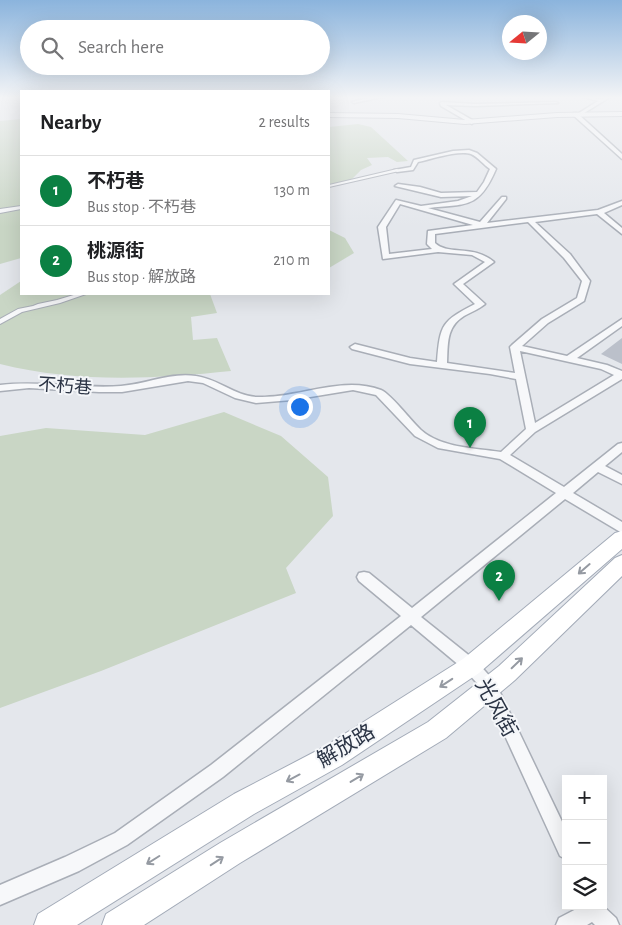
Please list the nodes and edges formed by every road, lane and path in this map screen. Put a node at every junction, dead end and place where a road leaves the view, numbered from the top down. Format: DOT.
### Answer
graph roads {
  1 [pos="605,140"];
  2 [pos="622,156"];
  3 [pos="397,170"];
  4 [pos="330,186"];
  5 [pos="398,186"];
  6 [pos="480,194"];
  7 [pos="504,198"];
  8 [pos="398,201"];
  9 [pos="622,203"];
  10 [pos="20,208"];
  11 [pos="0,211"];
  12 [pos="599,212"];
  13 [pos="529,220"];
  14 [pos="482,225"];
  15 [pos="622,232"];
  16 [pos="438,250"];
  17 [pos="80,295"];
  18 [pos="0,322"];
  19 [pos="622,322"];
  20 [pos="355,347"];
  21 [pos="515,347"];
  22 [pos="569,359"];
  23 [pos="442,364"];
  24 [pos="621,375"];
  25 [pos="520,377"];
  26 [pos="0,388"];
  27 [pos="531,430"];
  28 [pos="622,446"];
  29 [pos="503,456"];
  30 [pos="597,466"];
  31 [pos="622,480"];
  32 [pos="564,494"];
  33 [pos="622,528"];
  34 [pos="622,538"];
  35 [pos="622,563"];
  36 [pos="364,577"];
  37 [pos="412,617"];
  38 [pos="471,666"];
  39 [pos="490,687"];
  40 [pos="562,841"];
  41 [pos="0,895"];
  42 [pos="591,910"];
  43 [pos="594,910"];
  44 [pos="49,925"];
  45 [pos="117,925"];
  46 [pos="566,925"];
  47 [pos="609,925"];
  1 -- 2 [label="street"];
  3 -- 4 [label="street"];
  3 -- 6 [label="street"];
  5 -- 6 [label="street"];
  6 -- 8 [label="street"];
  7 -- 14 [label="street"];
  8 -- 14 [label="street"];
  8 -- 16 [label="street"];
  9 -- 12 [label="street"];
  10 -- 11 [label="street"];
  12 -- 13 [label="street"];
  12 -- 15 [label="street"];
  13 -- 14 [label="street"];
  13 -- 21 [label="street"];
  14 -- 16 [label="street"];
  16 -- 23 [label="street"];
  17 -- 18 [label="street"];
  19 -- 22 [label="street"];
  20 -- 23 [label="street"];
  21 -- 22 [label="street"];
  21 -- 25 [label="street"];
  22 -- 24 [label="street"];
  23 -- 25 [label="street"];
  24 -- 27 [label="street"];
  25 -- 27 [label="street"];
  26 -- 29 [label="street, 不朽巷"];
  27 -- 29 [label="street"];
  28 -- 30 [label="street"];
  29 -- 32 [label="street, 不朽巷"];
  30 -- 31 [label="street"];
  30 -- 32 [label="street"];
  32 -- 33 [label="street, 不朽巷"];
  32 -- 37 [label="street"];
  34 -- 38 [label="main road, 解放路, one-way"];
  39 -- 35 [label="main road, 解放路, one-way"];
  36 -- 37 [label="street, 光风街"];
  37 -- 38 [label="street, 光风街"];
  37 -- 41 [label="street"];
  38 -- 39 [label="street, 光风街"];
  38 -- 44 [label="main road, 解放路, one-way"];
  39 -- 40 [label="street, 光风街"];
  45 -- 39 [label="main road, 解放路, one-way"];
  42 -- 46 [label="street"];
  43 -- 47 [label="street"];
}
